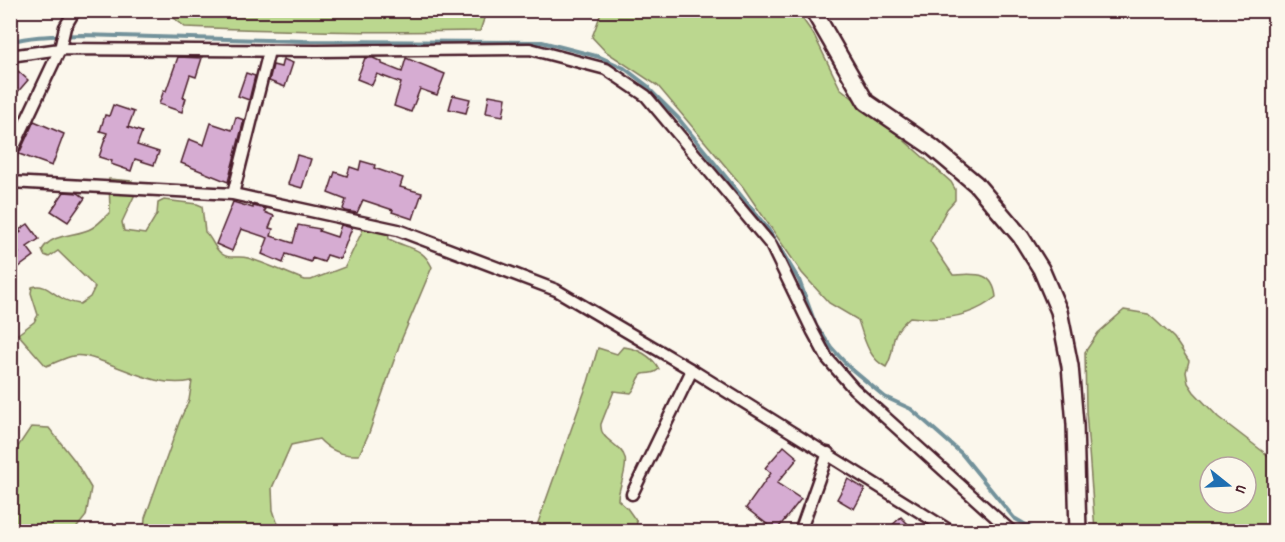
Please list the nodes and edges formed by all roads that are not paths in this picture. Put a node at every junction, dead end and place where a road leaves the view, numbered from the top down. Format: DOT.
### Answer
graph roads {
  1 [pos="75,10"];
  2 [pos="813,10"];
  3 [pos="60,45"];
  4 [pos="269,51"];
  5 [pos="10,56"];
  6 [pos="10,155"];
  7 [pos="10,182"];
  8 [pos="232,194"];
  9 [pos="692,370"];
  10 [pos="828,453"];
  11 [pos="632,494"];
  12 [pos="801,531"];
  13 [pos="952,531"];
  14 [pos="1011,531"];
  15 [pos="1078,531"];
  1 -- 3 [label="street"];
  2 -- 15 [label="main road"];
  3 -- 4 [label="street"];
  3 -- 5 [label="street"];
  3 -- 6 [label="street"];
  4 -- 8 [label="street"];
  4 -- 14 [label="street"];
  7 -- 8 [label="street"];
  8 -- 9 [label="street"];
  9 -- 10 [label="street"];
  9 -- 11 [label="street"];
  10 -- 12 [label="street"];
  10 -- 13 [label="street"];
}
